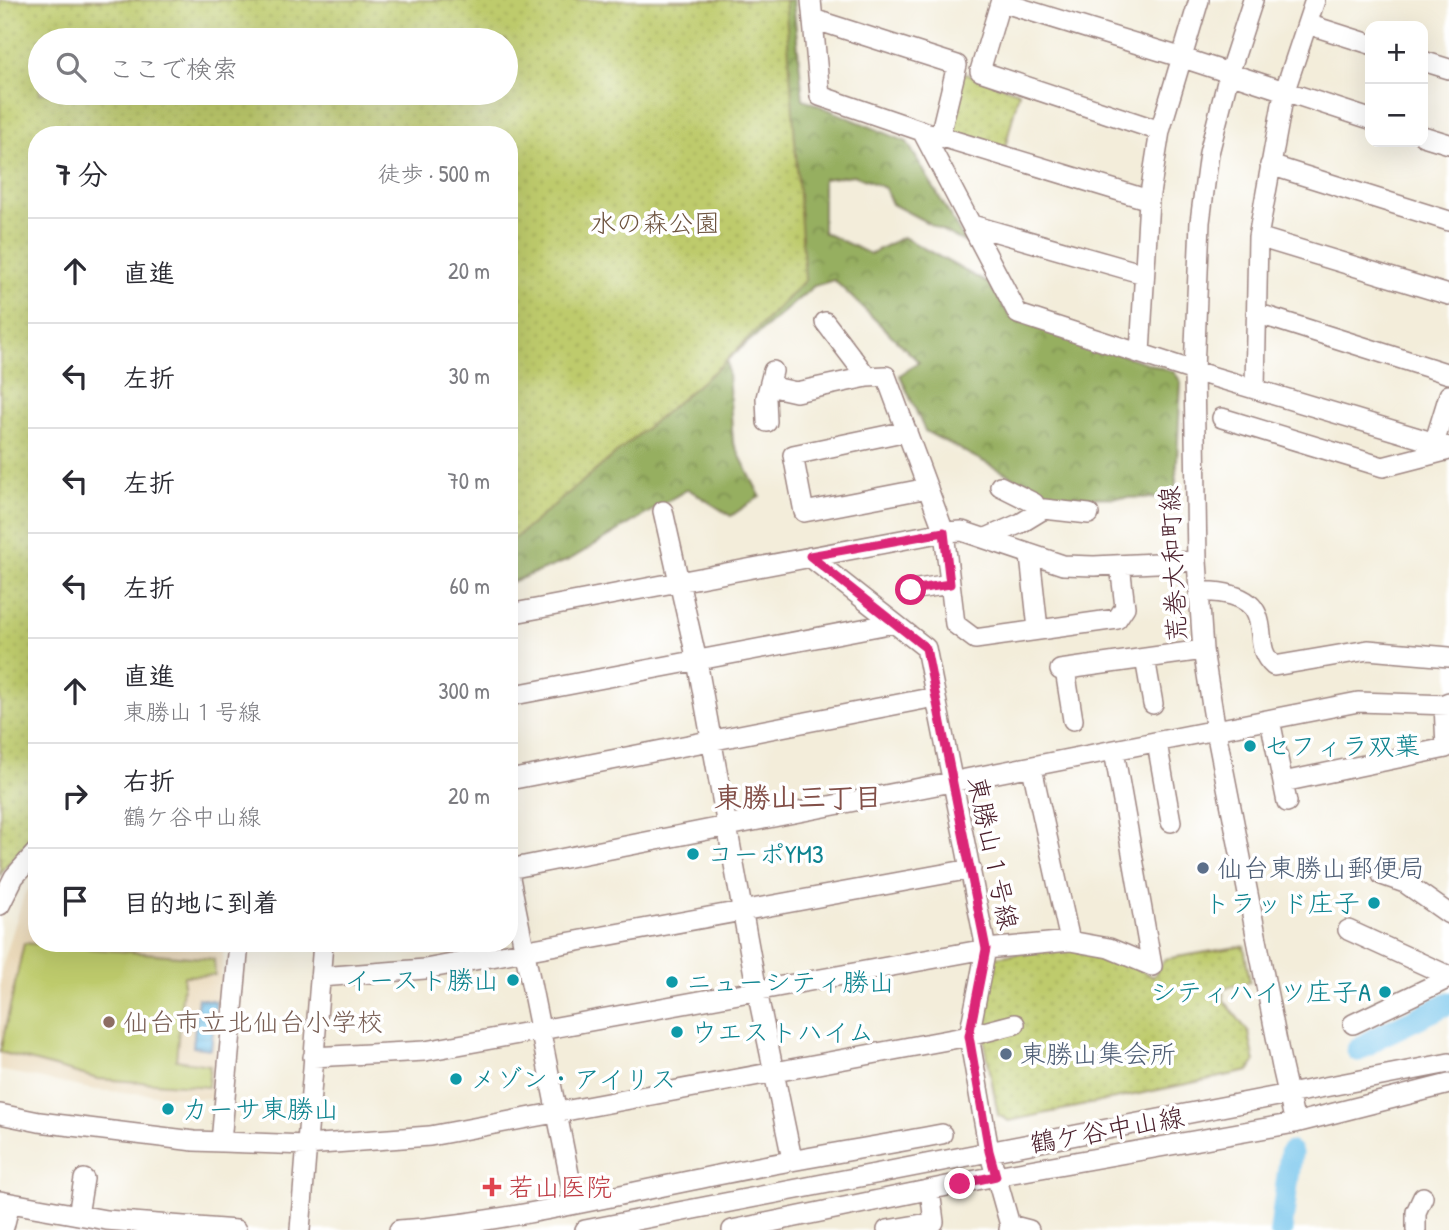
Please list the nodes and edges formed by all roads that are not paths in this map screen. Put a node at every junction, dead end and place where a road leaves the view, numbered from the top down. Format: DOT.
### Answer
graph roads {
  1 [pos="1199,0"];
  2 [pos="1253,0"];
  3 [pos="1315,0"];
  4 [pos="1001,1"];
  5 [pos="812,9"];
  6 [pos="1307,24"];
  7 [pos="1365,42"];
  8 [pos="1181,57"];
  9 [pos="1428,63"];
  10 [pos="1449,69"];
  11 [pos="1229,74"];
  12 [pos="1284,93"];
  13 [pos="1365,117"];
  14 [pos="1160,131"];
  15 [pos="931,133"];
  16 [pos="1428,138"];
  17 [pos="1449,144"];
  18 [pos="1270,165"];
  19 [pos="1149,200"];
  20 [pos="1449,221"];
  21 [pos="972,225"];
  22 [pos="1258,237"];
  23 [pos="1144,274"];
  24 [pos="1449,295"];
  25 [pos="1256,313"];
  26 [pos="825,322"];
  27 [pos="1140,354"];
  28 [pos="1194,371"];
  29 [pos="1449,374"];
  30 [pos="867,377"];
  31 [pos="1255,388"];
  32 [pos="1449,395"];
  33 [pos="1222,418"];
  34 [pos="767,422"];
  35 [pos="907,431"];
  36 [pos="1444,447"];
  37 [pos="1000,485"];
  38 [pos="928,488"];
  39 [pos="663,511"];
  40 [pos="1037,513"];
  41 [pos="1089,514"];
  42 [pos="944,532"];
  43 [pos="986,538"];
  44 [pos="810,556"];
  45 [pos="1030,556"];
  46 [pos="1196,561"];
  47 [pos="1120,565"];
  48 [pos="679,582"];
  49 [pos="950,584"];
  50 [pos="911,590"];
  51 [pos="1199,592"];
  52 [pos="518,612"];
  53 [pos="894,623"];
  54 [pos="1038,629"];
  55 [pos="1203,650"];
  56 [pos="1449,657"];
  57 [pos="1145,658"];
  58 [pos="697,661"];
  59 [pos="518,694"];
  60 [pos="935,697"];
  61 [pos="1153,704"];
  62 [pos="1447,704"];
  63 [pos="1073,720"];
  64 [pos="1270,720"];
  65 [pos="1216,731"];
  66 [pos="713,741"];
  67 [pos="1157,743"];
  68 [pos="1114,751"];
  69 [pos="1032,768"];
  70 [pos="518,778"];
  71 [pos="1283,782"];
  72 [pos="953,783"];
  73 [pos="1287,802"];
  74 [pos="1171,822"];
  75 [pos="729,827"];
  76 [pos="28,861"];
  77 [pos="518,869"];
  78 [pos="971,869"];
  79 [pos="1382,875"];
  80 [pos="0,905"];
  81 [pos="744,909"];
  82 [pos="1449,914"];
  83 [pos="518,919"];
  84 [pos="1348,930"];
  85 [pos="1070,941"];
  86 [pos="986,949"];
  87 [pos="524,951"];
  88 [pos="238,952"];
  89 [pos="322,952"];
  90 [pos="320,977"];
  91 [pos="1449,977"];
  92 [pos="757,991"];
  93 [pos="1015,1024"];
  94 [pos="1353,1024"];
  95 [pos="540,1031"];
  96 [pos="969,1036"];
  97 [pos="313,1057"];
  98 [pos="1449,1063"];
  99 [pos="774,1072"];
  100 [pos="1449,1084"];
  101 [pos="1288,1094"];
  102 [pos="0,1114"];
  103 [pos="556,1114"];
  104 [pos="1295,1123"];
  105 [pos="942,1134"];
  106 [pos="221,1142"];
  107 [pos="306,1145"];
  108 [pos="876,1147"];
  109 [pos="989,1151"];
  110 [pos="792,1159"];
  111 [pos="880,1172"];
  112 [pos="996,1176"];
  113 [pos="706,1177"];
  114 [pos="84,1178"];
  115 [pos="930,1190"];
  116 [pos="1423,1197"];
  117 [pos="5,1202"];
  118 [pos="575,1204"];
  119 [pos="711,1205"];
  120 [pos="78,1215"];
  121 [pos="105,1225"];
  122 [pos="9,1228"];
  123 [pos="443,1228"];
  124 [pos="1016,1228"];
  125 [pos="236,1230"];
  126 [pos="300,1230"];
  127 [pos="399,1230"];
  128 [pos="584,1230"];
  129 [pos="732,1230"];
  130 [pos="887,1230"];
  131 [pos="1416,1230"];
  1 -- 8 [label="street"];
  2 -- 11 [label="street, 荒巻大和町線"];
  3 -- 6 [label="street"];
  4 -- 8 [label="street"];
  4 -- 14 [label="street"];
  5 -- 15 [label="street"];
  5 -- 15 [label="street"];
  6 -- 7 [label="street"];
  6 -- 12 [label="street"];
  8 -- 11 [label="street"];
  8 -- 14 [label="street"];
  9 -- 10 [label="street"];
  11 -- 12 [label="street"];
  11 -- 28 [label="street, 荒巻大和町線"];
  12 -- 13 [label="street"];
  12 -- 18 [label="street"];
  14 -- 19 [label="street"];
  15 -- 19 [label="street"];
  15 -- 21 [label="street"];
  16 -- 17 [label="street"];
  18 -- 20 [label="street"];
  18 -- 22 [label="street"];
  19 -- 23 [label="street"];
  21 -- 23 [label="street"];
  21 -- 27 [label="street"];
  22 -- 24 [label="street"];
  22 -- 25 [label="street"];
  23 -- 27 [label="street"];
  25 -- 29 [label="street"];
  25 -- 31 [label="street"];
  26 -- 30 [label="street"];
  27 -- 28 [label="street"];
  28 -- 31 [label="street"];
  28 -- 46 [label="street, 荒巻大和町線"];
  30 -- 34 [label="street"];
  30 -- 35 [label="street"];
  31 -- 36 [label="street"];
  32 -- 36 [label="street"];
  33 -- 36 [label="street"];
  35 -- 38 [label="street"];
  35 -- 38 [label="street"];
  37 -- 40 [label="street"];
  38 -- 42 [label="street"];
  39 -- 48 [label="street"];
  40 -- 41 [label="street"];
  40 -- 43 [label="street"];
  42 -- 43 [label="street"];
  42 -- 44 [label="street"];
  42 -- 49 [label="street"];
  43 -- 45 [label="street"];
  44 -- 48 [label="street"];
  44 -- 53 [label="street, 東勝山１号線"];
  45 -- 47 [label="street"];
  45 -- 54 [label="street"];
  46 -- 47 [label="street"];
  46 -- 51 [label="street, 荒巻大和町線"];
  47 -- 54 [label="street"];
  48 -- 52 [label="street"];
  48 -- 58 [label="street"];
  49 -- 50 [label="street"];
  49 -- 54 [label="street"];
  51 -- 55 [label="street, 荒巻大和町線"];
  51 -- 56 [label="street"];
  53 -- 58 [label="street"];
  53 -- 60 [label="street, 東勝山１号線"];
  55 -- 57 [label="street"];
  55 -- 65 [label="street, 荒巻大和町線"];
  57 -- 61 [label="street"];
  57 -- 63 [label="street"];
  58 -- 59 [label="street"];
  58 -- 66 [label="street"];
  60 -- 66 [label="street"];
  60 -- 72 [label="street, 東勝山１号線"];
  62 -- 64 [label="street"];
  62 -- 71 [label="street"];
  64 -- 65 [label="street"];
  64 -- 71 [label="street"];
  65 -- 67 [label="street"];
  65 -- 101 [label="street, 荒巻大和町線"];
  66 -- 70 [label="street"];
  66 -- 75 [label="street"];
  67 -- 68 [label="street"];
  67 -- 74 [label="street"];
  68 -- 69 [label="street"];
  68 -- 85 [label="street"];
  69 -- 72 [label="street"];
  69 -- 85 [label="street"];
  71 -- 73 [label="street"];
  72 -- 75 [label="street"];
  72 -- 78 [label="street, 東勝山１号線"];
  75 -- 77 [label="street"];
  75 -- 81 [label="street"];
  76 -- 80 [label="street"];
  78 -- 81 [label="street"];
  78 -- 86 [label="street, 東勝山１号線"];
  79 -- 82 [label="street"];
  81 -- 87 [label="street"];
  81 -- 92 [label="street"];
  83 -- 87 [label="street"];
  84 -- 91 [label="street"];
  85 -- 86 [label="street"];
  86 -- 92 [label="street"];
  86 -- 96 [label="street, 東勝山１号線"];
  87 -- 90 [label="street"];
  87 -- 95 [label="street"];
  88 -- 106 [label="street"];
  89 -- 90 [label="street"];
  90 -- 97 [label="street"];
  91 -- 94 [label="street"];
  92 -- 95 [label="street"];
  92 -- 99 [label="street"];
  93 -- 96 [label="street"];
  95 -- 97 [label="street"];
  95 -- 103 [label="street"];
  96 -- 99 [label="street"];
  96 -- 109 [label="street, 東勝山１号線"];
  97 -- 107 [label="street"];
  98 -- 101 [label="street"];
  99 -- 103 [label="street"];
  99 -- 110 [label="street"];
  100 -- 104 [label="street, 鶴ケ谷中山線"];
  101 -- 104 [label="street, 荒巻大和町線"];
  101 -- 109 [label="street"];
  102 -- 106 [label="street"];
  103 -- 107 [label="street"];
  103 -- 118 [label="street"];
  104 -- 112 [label="street, 鶴ケ谷中山線"];
  105 -- 108 [label="street"];
  106 -- 107 [label="street"];
  107 -- 126 [label="street"];
  108 -- 110 [label="street"];
  108 -- 111 [label="street"];
  109 -- 111 [label="street"];
  109 -- 112 [label="street, 東勝山１号線"];
  110 -- 113 [label="street"];
  111 -- 119 [label="street"];
  112 -- 115 [label="street, 鶴ケ谷中山線"];
  112 -- 124 [label="street, 東勝山１号線"];
  113 -- 118 [label="street"];
  113 -- 119 [label="street"];
  114 -- 120 [label="street"];
  115 -- 129 [label="street, 鶴ケ谷中山線"];
  115 -- 130 [label="street"];
  116 -- 131 [label="street"];
  117 -- 120 [label="street"];
  117 -- 122 [label="street"];
  118 -- 123 [label="street"];
  119 -- 128 [label="street"];
  120 -- 121 [label="street"];
  121 -- 125 [label="street"];
  123 -- 127 [label="street"];
}
